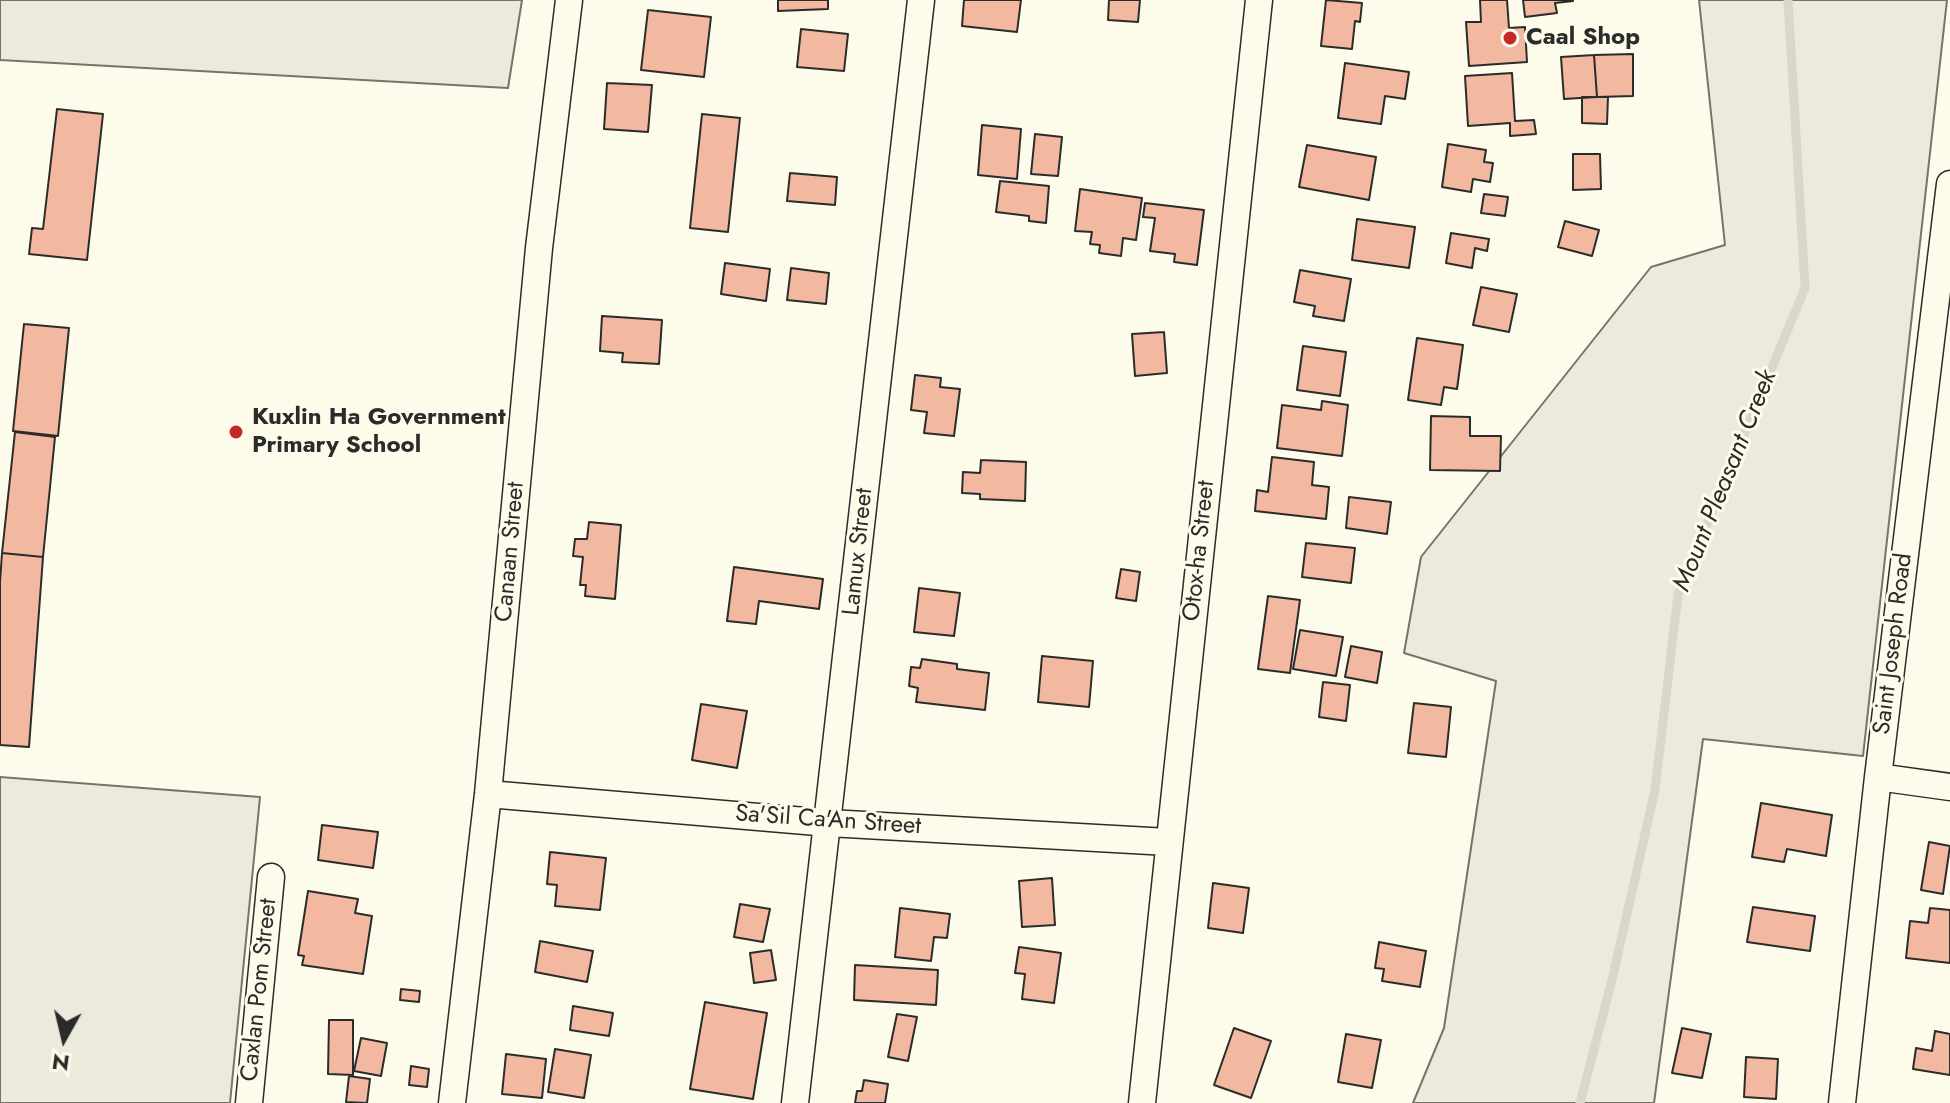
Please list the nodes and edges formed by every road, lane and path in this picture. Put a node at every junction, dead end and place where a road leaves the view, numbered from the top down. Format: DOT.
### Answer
graph roads {
  1 [pos="569,0"];
  2 [pos="921,0"];
  3 [pos="1259,0"];
  4 [pos="1950,184"];
  5 [pos="1878,777"];
  6 [pos="1950,787"];
  7 [pos="488,794"];
  8 [pos="829,823"];
  9 [pos="1168,842"];
  10 [pos="271,877"];
  11 [pos="249,1103"];
  12 [pos="452,1103"];
  13 [pos="795,1103"];
  14 [pos="1142,1103"];
  15 [pos="1842,1103"];
  1 -- 7 [label="street, Canaan Street"];
  2 -- 8 [label="street, Lamux Street"];
  3 -- 9 [label="street, Otox-ha Street"];
  4 -- 5 [label="street, Saint Joseph Road"];
  5 -- 6 [label="street"];
  5 -- 15 [label="street, Saint Joseph Road"];
  7 -- 8 [label="street, Sa'Sil Ca'An Street"];
  7 -- 12 [label="street, Canaan Street"];
  8 -- 9 [label="street, Sa'Sil Ca'An Street"];
  8 -- 13 [label="street, Lamux Street"];
  9 -- 14 [label="street, Otox-ha Street"];
  10 -- 11 [label="street, Caxlan Pom Street"];
}
